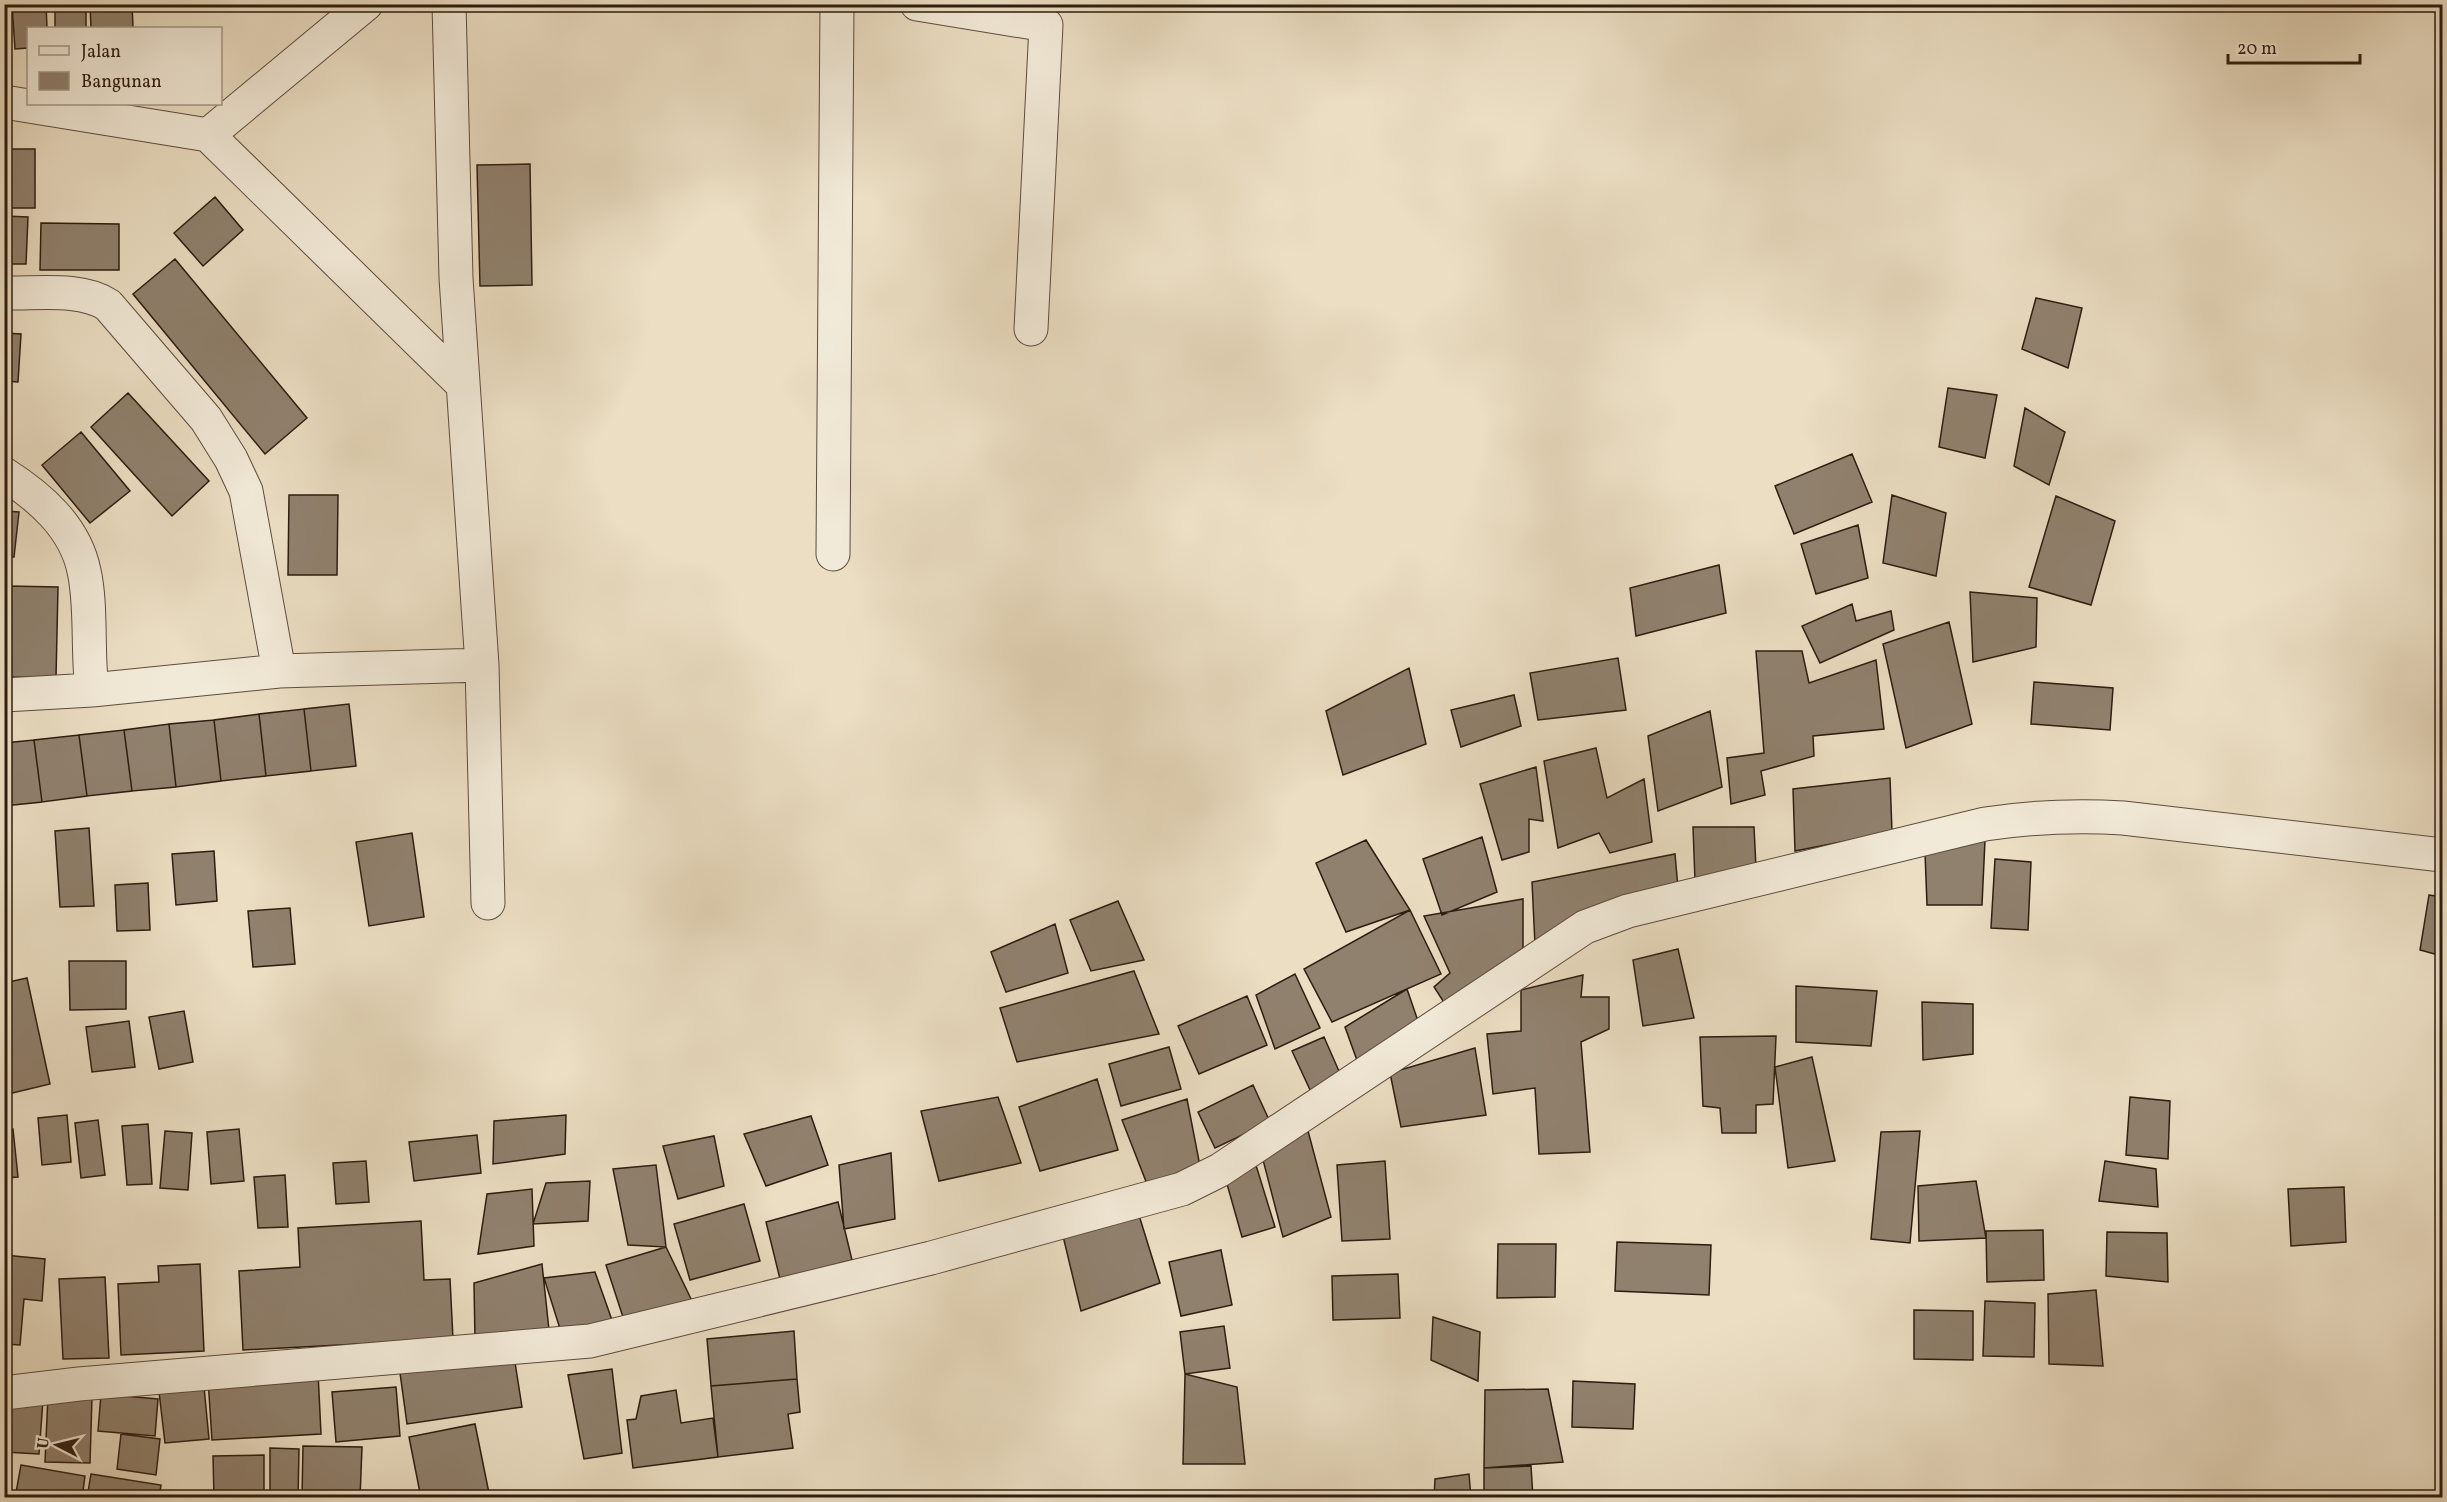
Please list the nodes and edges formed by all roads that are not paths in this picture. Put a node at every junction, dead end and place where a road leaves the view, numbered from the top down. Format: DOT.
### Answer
graph roads {
  1 [pos="366,4"];
  2 [pos="449,4"];
  3 [pos="837,4"];
  4 [pos="917,4"];
  5 [pos="4,102"];
  6 [pos="208,135"];
  7 [pos="4,293"];
  8 [pos="1031,328"];
  9 [pos="461,383"];
  10 [pos="4,474"];
  11 [pos="833,554"];
  12 [pos="482,664"];
  13 [pos="279,671"];
  14 [pos="92,690"];
  15 [pos="4,695"];
  16 [pos="2442,855"];
  17 [pos="488,903"];
  18 [pos="4,1393"];
  1 -- 6 [label="street"];
  2 -- 9 [label="street"];
  3 -- 11 [label="street"];
  4 -- 8 [label="street"];
  5 -- 6 [label="street"];
  6 -- 9 [label="street"];
  7 -- 13 [label="street"];
  9 -- 12 [label="street"];
  10 -- 14 [label="street"];
  12 -- 13 [label="street"];
  12 -- 17 [label="street"];
  13 -- 14 [label="street"];
  14 -- 15 [label="street"];
  16 -- 18 [label="street"];
}
